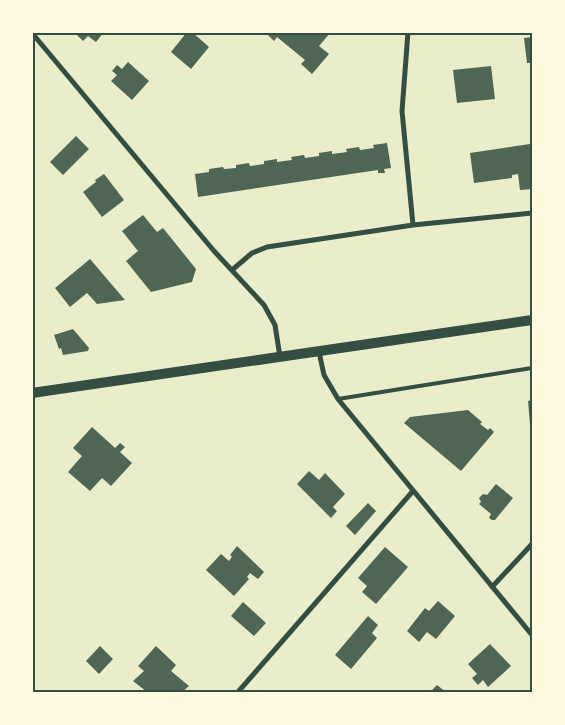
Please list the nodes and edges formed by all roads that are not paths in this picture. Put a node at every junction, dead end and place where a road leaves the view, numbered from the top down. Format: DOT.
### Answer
graph roads {
  1 [pos="408,32"];
  2 [pos="32,33"];
  3 [pos="532,213"];
  4 [pos="414,225"];
  5 [pos="232,270"];
  6 [pos="532,320"];
  7 [pos="318,352"];
  8 [pos="280,358"];
  9 [pos="532,368"];
  10 [pos="32,393"];
  11 [pos="338,399"];
  12 [pos="413,491"];
  13 [pos="532,544"];
  14 [pos="492,587"];
  15 [pos="532,635"];
  16 [pos="238,692"];
  1 -- 4 [label="street"];
  2 -- 5 [label="street"];
  3 -- 4 [label="street"];
  4 -- 5 [label="street"];
  5 -- 8 [label="street"];
  6 -- 7 [label="main road"];
  7 -- 8 [label="main road"];
  7 -- 11 [label="street"];
  8 -- 10 [label="main road"];
  9 -- 11 [label="lane"];
  11 -- 12 [label="street"];
  12 -- 14 [label="street"];
  12 -- 16 [label="street"];
  13 -- 14 [label="street"];
  14 -- 15 [label="street"];
}
